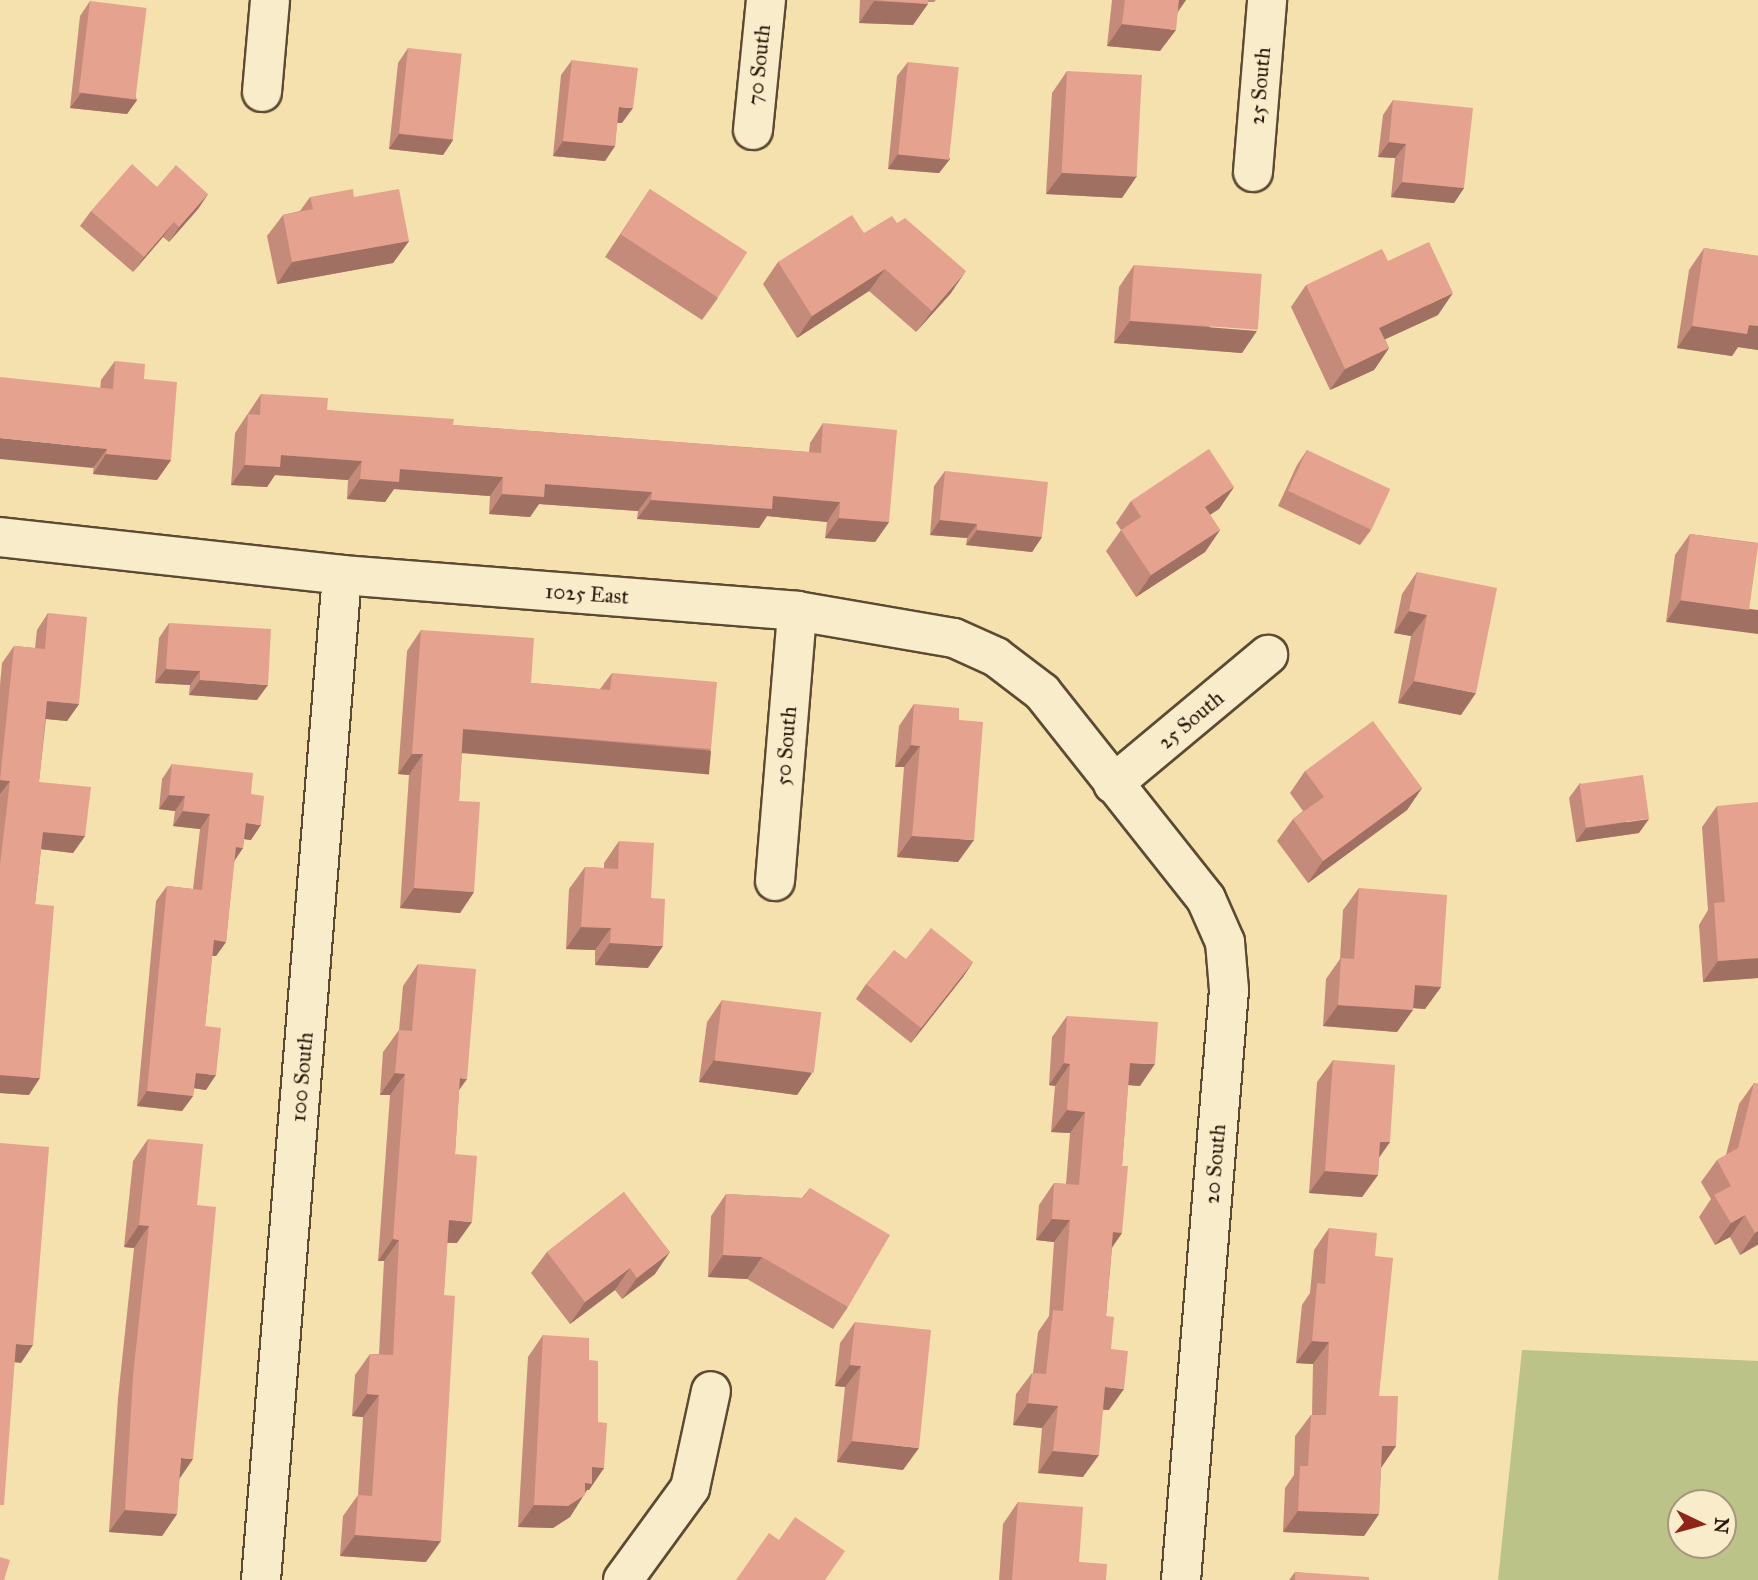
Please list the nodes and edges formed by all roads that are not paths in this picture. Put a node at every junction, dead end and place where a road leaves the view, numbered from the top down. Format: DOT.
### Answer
graph roads {
  1 [pos="271,0"];
  2 [pos="765,0"];
  3 [pos="1267,0"];
  4 [pos="262,92"];
  5 [pos="753,130"];
  6 [pos="1253,172"];
  7 [pos="0,537"];
  8 [pos="342,575"];
  9 [pos="797,611"];
  10 [pos="1268,655"];
  11 [pos="1113,784"];
  12 [pos="775,881"];
  13 [pos="711,1391"];
  14 [pos="261,1580"];
  15 [pos="623,1580"];
  16 [pos="1181,1580"];
  1 -- 4 [label="street"];
  2 -- 5 [label="street, 70 South"];
  3 -- 6 [label="street, 25 South"];
  7 -- 8 [label="street, 1025 East"];
  8 -- 9 [label="street, 1025 East"];
  8 -- 14 [label="street, 100 South"];
  9 -- 11 [label="street, 1025 East"];
  9 -- 12 [label="street, 50 South"];
  10 -- 11 [label="street, 25 South"];
  11 -- 16 [label="street, 20 South"];
  13 -- 15 [label="street"];
}
